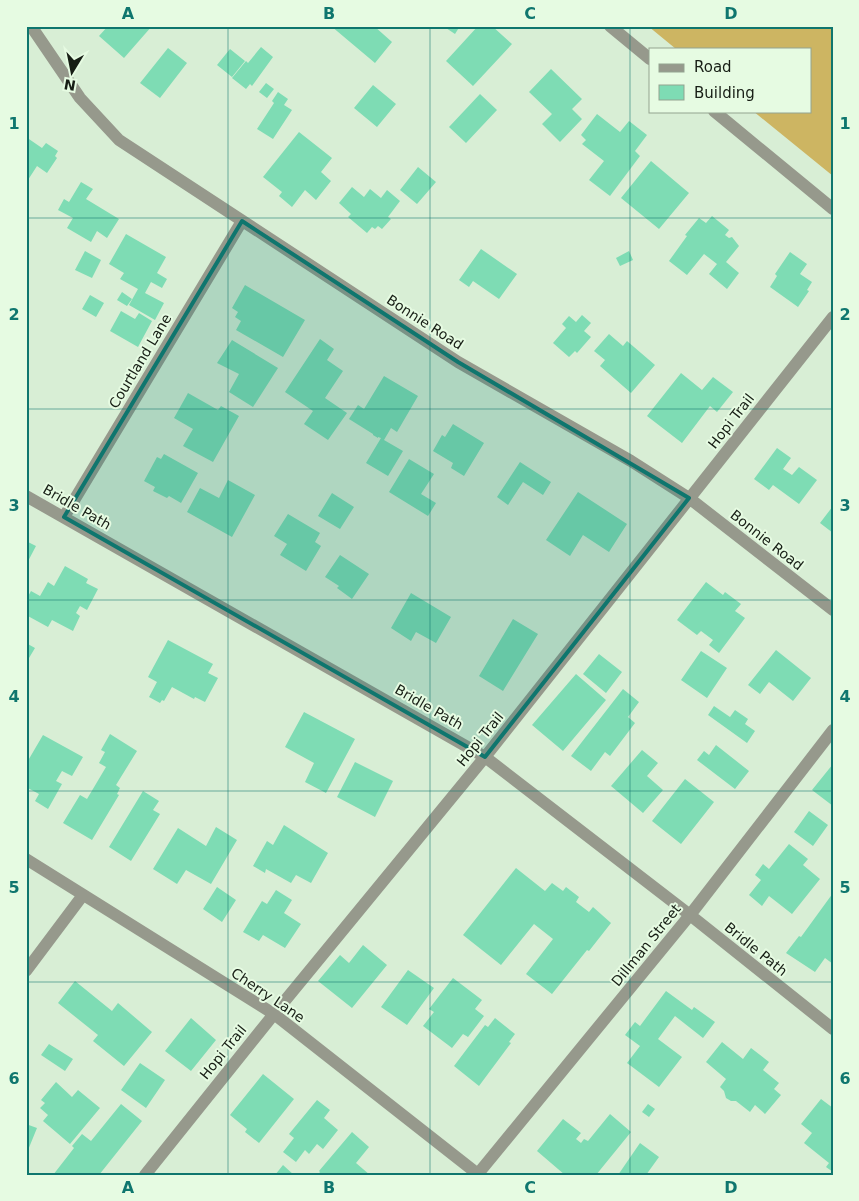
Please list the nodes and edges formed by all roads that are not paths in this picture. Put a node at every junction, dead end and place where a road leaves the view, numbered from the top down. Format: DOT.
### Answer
graph roads {
  1 [pos="31,26"];
  2 [pos="610,26"];
  3 [pos="649,58"];
  4 [pos="715,112"];
  5 [pos="833,209"];
  6 [pos="242,221"];
  7 [pos="833,317"];
  8 [pos="26,496"];
  9 [pos="689,498"];
  10 [pos="64,517"];
  11 [pos="833,610"];
  12 [pos="833,730"];
  13 [pos="486,757"];
  14 [pos="26,859"];
  15 [pos="83,895"];
  16 [pos="690,915"];
  17 [pos="26,971"];
  18 [pos="274,1014"];
  19 [pos="833,1029"];
  20 [pos="478,1174"];
  21 [pos="144,1175"];
  1 -- 6 [label="street, Bonnie Road"];
  2 -- 3 [label="street"];
  4 -- 5 [label="street"];
  6 -- 9 [label="street, Bonnie Road"];
  6 -- 10 [label="street, Courtland Lane"];
  7 -- 9 [label="street, Hopi Trail"];
  8 -- 10 [label="street, Bridle Path"];
  9 -- 11 [label="street, Bonnie Road"];
  9 -- 13 [label="street, Hopi Trail"];
  10 -- 13 [label="street, Bridle Path"];
  12 -- 16 [label="street, Dillman Street"];
  13 -- 16 [label="street, Bridle Path"];
  13 -- 18 [label="street, Hopi Trail"];
  14 -- 15 [label="street, Cherry Lane"];
  15 -- 17 [label="street"];
  15 -- 18 [label="street, Cherry Lane"];
  16 -- 19 [label="street, Bridle Path"];
  16 -- 20 [label="street, Dillman Street"];
  18 -- 20 [label="street, Cherry Lane"];
  18 -- 21 [label="street, Hopi Trail"];
}
